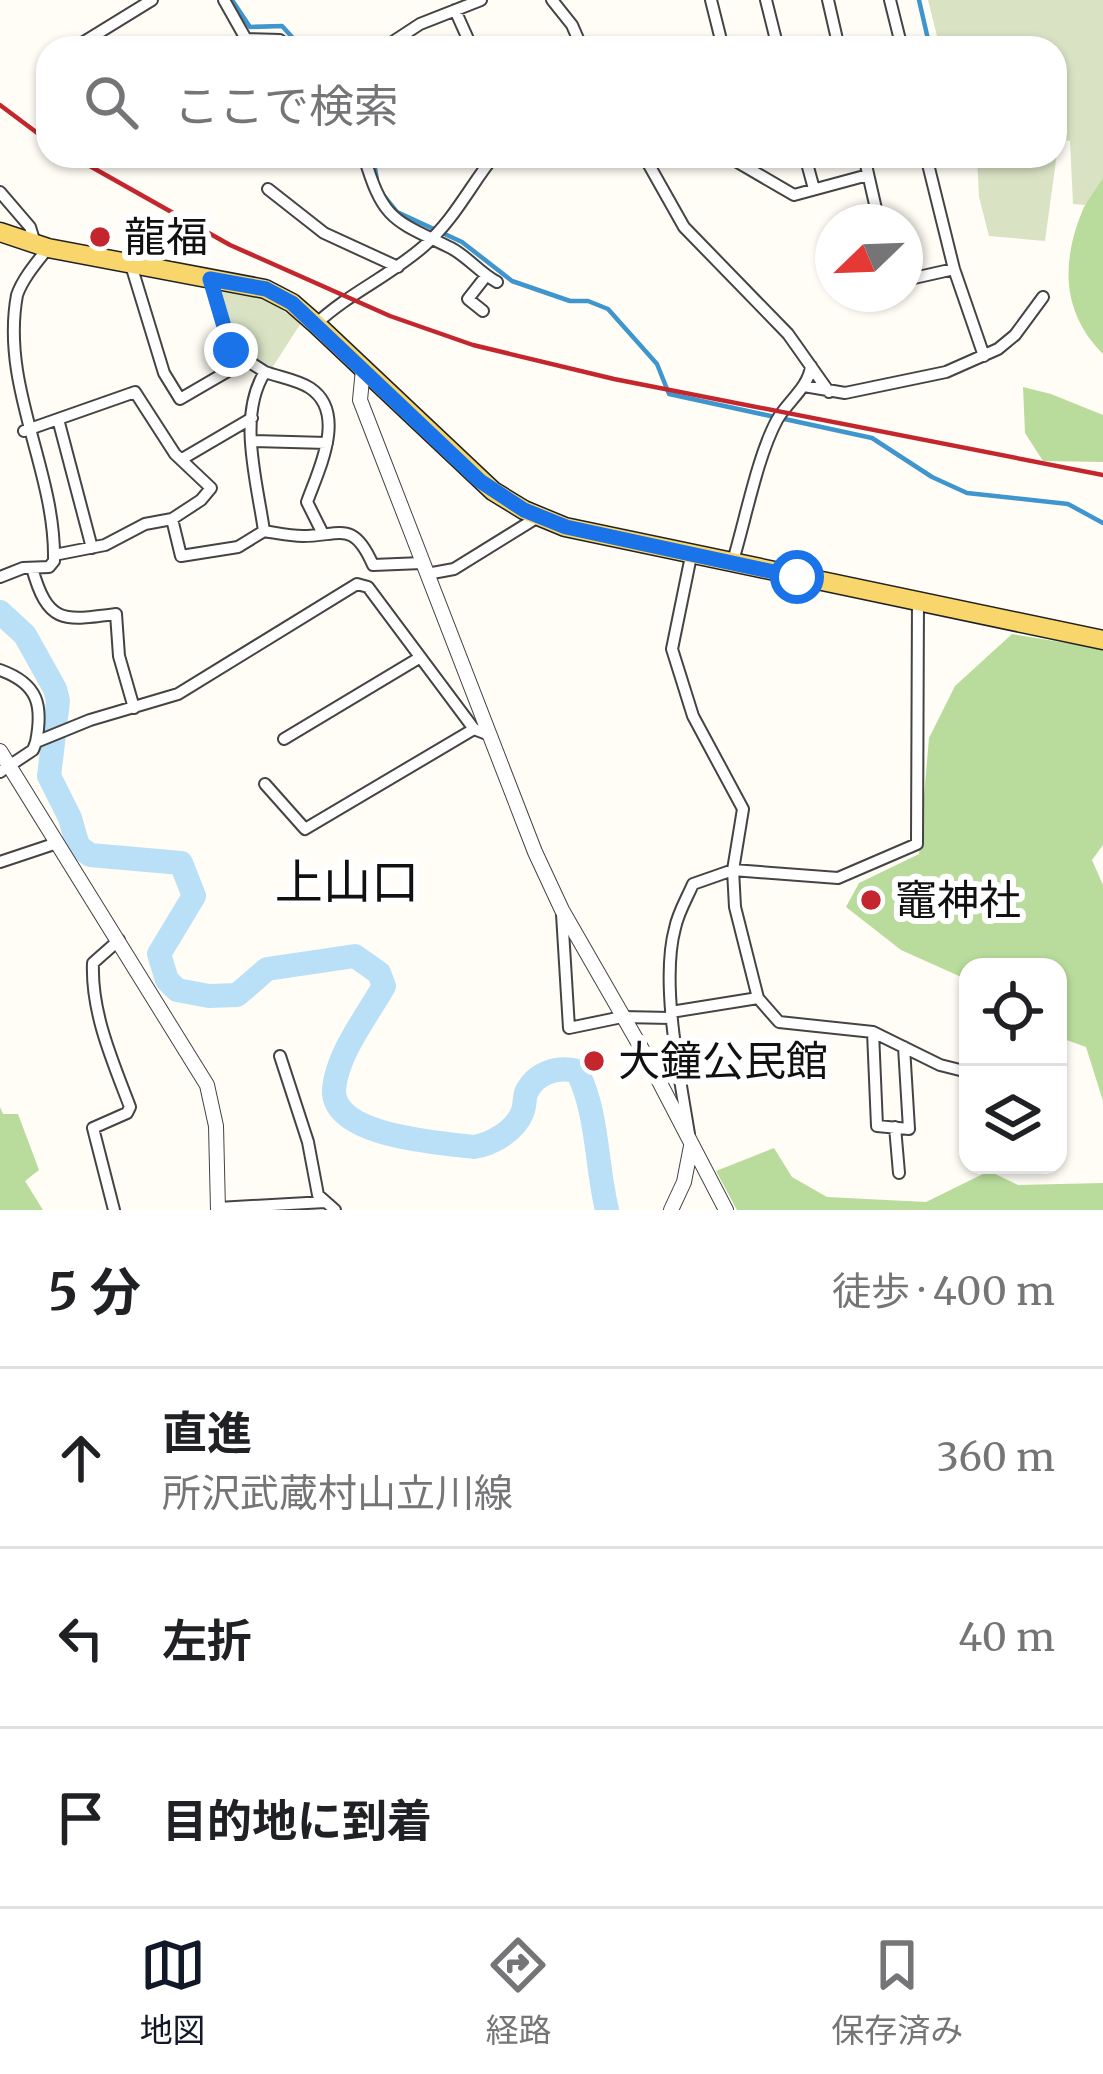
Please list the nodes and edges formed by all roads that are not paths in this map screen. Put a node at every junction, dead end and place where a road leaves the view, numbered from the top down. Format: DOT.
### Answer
graph roads {
  1 [pos="152,0"];
  2 [pos="224,0"];
  3 [pos="482,0"];
  4 [pos="552,0"];
  5 [pos="711,0"];
  6 [pos="766,0"];
  7 [pos="828,0"];
  8 [pos="890,0"];
  9 [pos="455,10"];
  10 [pos="94,36"];
  11 [pos="244,36"];
  12 [pos="402,36"];
  13 [pos="467,36"];
  14 [pos="577,36"];
  15 [pos="720,36"];
  16 [pos="775,36"];
  17 [pos="836,36"];
  18 [pos="899,36"];
  19 [pos="368,168"];
  20 [pos="486,168"];
  21 [pos="651,168"];
  22 [pos="748,168"];
  23 [pos="808,168"];
  24 [pos="867,168"];
  25 [pos="929,168"];
  26 [pos="868,175"];
  27 [pos="268,189"];
  28 [pos="814,189"];
  29 [pos="0,192"];
  30 [pos="875,204"];
  31 [pos="0,232"];
  32 [pos="430,240"];
  33 [pos="41,245"];
  34 [pos="131,265"];
  35 [pos="398,267"];
  36 [pos="954,269"];
  37 [pos="923,276"];
  38 [pos="210,279"];
  39 [pos="1043,296"];
  40 [pos="483,311"];
  41 [pos="316,324"];
  42 [pos="984,356"];
  43 [pos="247,360"];
  44 [pos="811,366"];
  45 [pos="363,368"];
  46 [pos="266,372"];
  47 [pos="804,386"];
  48 [pos="829,392"];
  49 [pos="252,418"];
  50 [pos="58,419"];
  51 [pos="23,431"];
  52 [pos="252,440"];
  53 [pos="327,442"];
  54 [pos="182,459"];
  55 [pos="538,517"];
  56 [pos="172,519"];
  57 [pos="265,531"];
  58 [pos="322,532"];
  59 [pos="92,548"];
  60 [pos="54,556"];
  61 [pos="691,556"];
  62 [pos="732,564"];
  63 [pos="373,565"];
  64 [pos="32,568"];
  65 [pos="424,569"];
  66 [pos="0,577"];
  67 [pos="365,585"];
  68 [pos="918,598"];
  69 [pos="1103,640"];
  70 [pos="419,658"];
  71 [pos="0,670"];
  72 [pos="134,707"];
  73 [pos="480,732"];
  74 [pos="284,739"];
  75 [pos="39,742"];
  76 [pos="0,751"];
  77 [pos="5,770"];
  78 [pos="265,784"];
  79 [pos="57,842"];
  80 [pos="0,862"];
  81 [pos="733,870"];
  82 [pos="562,910"];
  83 [pos="118,940"];
  84 [pos="758,998"];
  85 [pos="671,1015"];
  86 [pos="622,1017"];
  87 [pos="874,1032"];
  88 [pos="904,1047"];
  89 [pos="280,1056"];
  90 [pos="959,1070"];
  91 [pos="895,1127"];
  92 [pos="691,1146"];
  93 [pos="899,1173"];
  94 [pos="330,1206"];
  95 [pos="218,1209"];
  96 [pos="114,1210"];
  97 [pos="671,1210"];
  98 [pos="726,1210"];
  1 -- 10 [label="street"];
  2 -- 11 [label="street"];
  3 -- 9 [label="street"];
  4 -- 14 [label="street"];
  5 -- 15 [label="street"];
  6 -- 16 [label="street"];
  7 -- 17 [label="street"];
  8 -- 18 [label="street"];
  9 -- 12 [label="street"];
  9 -- 13 [label="street"];
  19 -- 32 [label="street"];
  20 -- 32 [label="street"];
  21 -- 44 [label="street"];
  22 -- 28 [label="street"];
  23 -- 28 [label="street"];
  24 -- 26 [label="street"];
  25 -- 36 [label="street"];
  26 -- 28 [label="street"];
  26 -- 30 [label="street"];
  27 -- 35 [label="street"];
  29 -- 33 [label="street"];
  31 -- 33 [label="main road"];
  32 -- 35 [label="street"];
  32 -- 40 [label="street"];
  33 -- 34 [label="main road"];
  33 -- 51 [label="street"];
  34 -- 38 [label="main road"];
  34 -- 43 [label="street"];
  35 -- 41 [label="street"];
  36 -- 37 [label="street"];
  36 -- 42 [label="street"];
  38 -- 41 [label="main road"];
  38 -- 43 [label="street"];
  39 -- 42 [label="street"];
  41 -- 45 [label="main road"];
  42 -- 48 [label="street"];
  43 -- 46 [label="street"];
  44 -- 47 [label="street"];
  44 -- 48 [label="street"];
  45 -- 55 [label="main road"];
  45 -- 65 [label="street"];
  46 -- 49 [label="street"];
  46 -- 53 [label="street"];
  47 -- 48 [label="street"];
  47 -- 62 [label="street"];
  49 -- 52 [label="street"];
  49 -- 54 [label="street"];
  50 -- 51 [label="street"];
  50 -- 54 [label="street"];
  50 -- 59 [label="street"];
  51 -- 60 [label="street"];
  52 -- 53 [label="street"];
  52 -- 57 [label="street"];
  53 -- 58 [label="street"];
  54 -- 56 [label="street"];
  55 -- 61 [label="main road"];
  55 -- 65 [label="street"];
  56 -- 57 [label="street"];
  56 -- 59 [label="street"];
  57 -- 58 [label="street"];
  58 -- 63 [label="street"];
  59 -- 60 [label="street"];
  60 -- 64 [label="street"];
  61 -- 62 [label="main road"];
  61 -- 81 [label="street"];
  62 -- 68 [label="main road"];
  63 -- 65 [label="street"];
  63 -- 67 [label="street"];
  64 -- 66 [label="street"];
  64 -- 72 [label="street"];
  65 -- 73 [label="street"];
  67 -- 70 [label="street"];
  67 -- 72 [label="street"];
  68 -- 69 [label="main road"];
  68 -- 81 [label="street"];
  70 -- 73 [label="street"];
  70 -- 74 [label="street"];
  71 -- 75 [label="street"];
  72 -- 75 [label="street"];
  73 -- 78 [label="street"];
  73 -- 82 [label="street"];
  75 -- 77 [label="street"];
  76 -- 77 [label="street"];
  77 -- 79 [label="street"];
  79 -- 80 [label="street"];
  79 -- 83 [label="street"];
  81 -- 84 [label="street"];
  81 -- 85 [label="street"];
  82 -- 86 [label="street"];
  82 -- 86 [label="street"];
  83 -- 95 [label="street"];
  83 -- 96 [label="street"];
  84 -- 85 [label="street"];
  84 -- 87 [label="street"];
  85 -- 86 [label="street"];
  85 -- 92 [label="street"];
  86 -- 92 [label="street"];
  87 -- 88 [label="street"];
  87 -- 91 [label="street"];
  88 -- 90 [label="street"];
  88 -- 91 [label="street"];
  89 -- 94 [label="street"];
  91 -- 93 [label="street"];
  92 -- 97 [label="street"];
  92 -- 98 [label="street"];
  94 -- 95 [label="street"];
}
